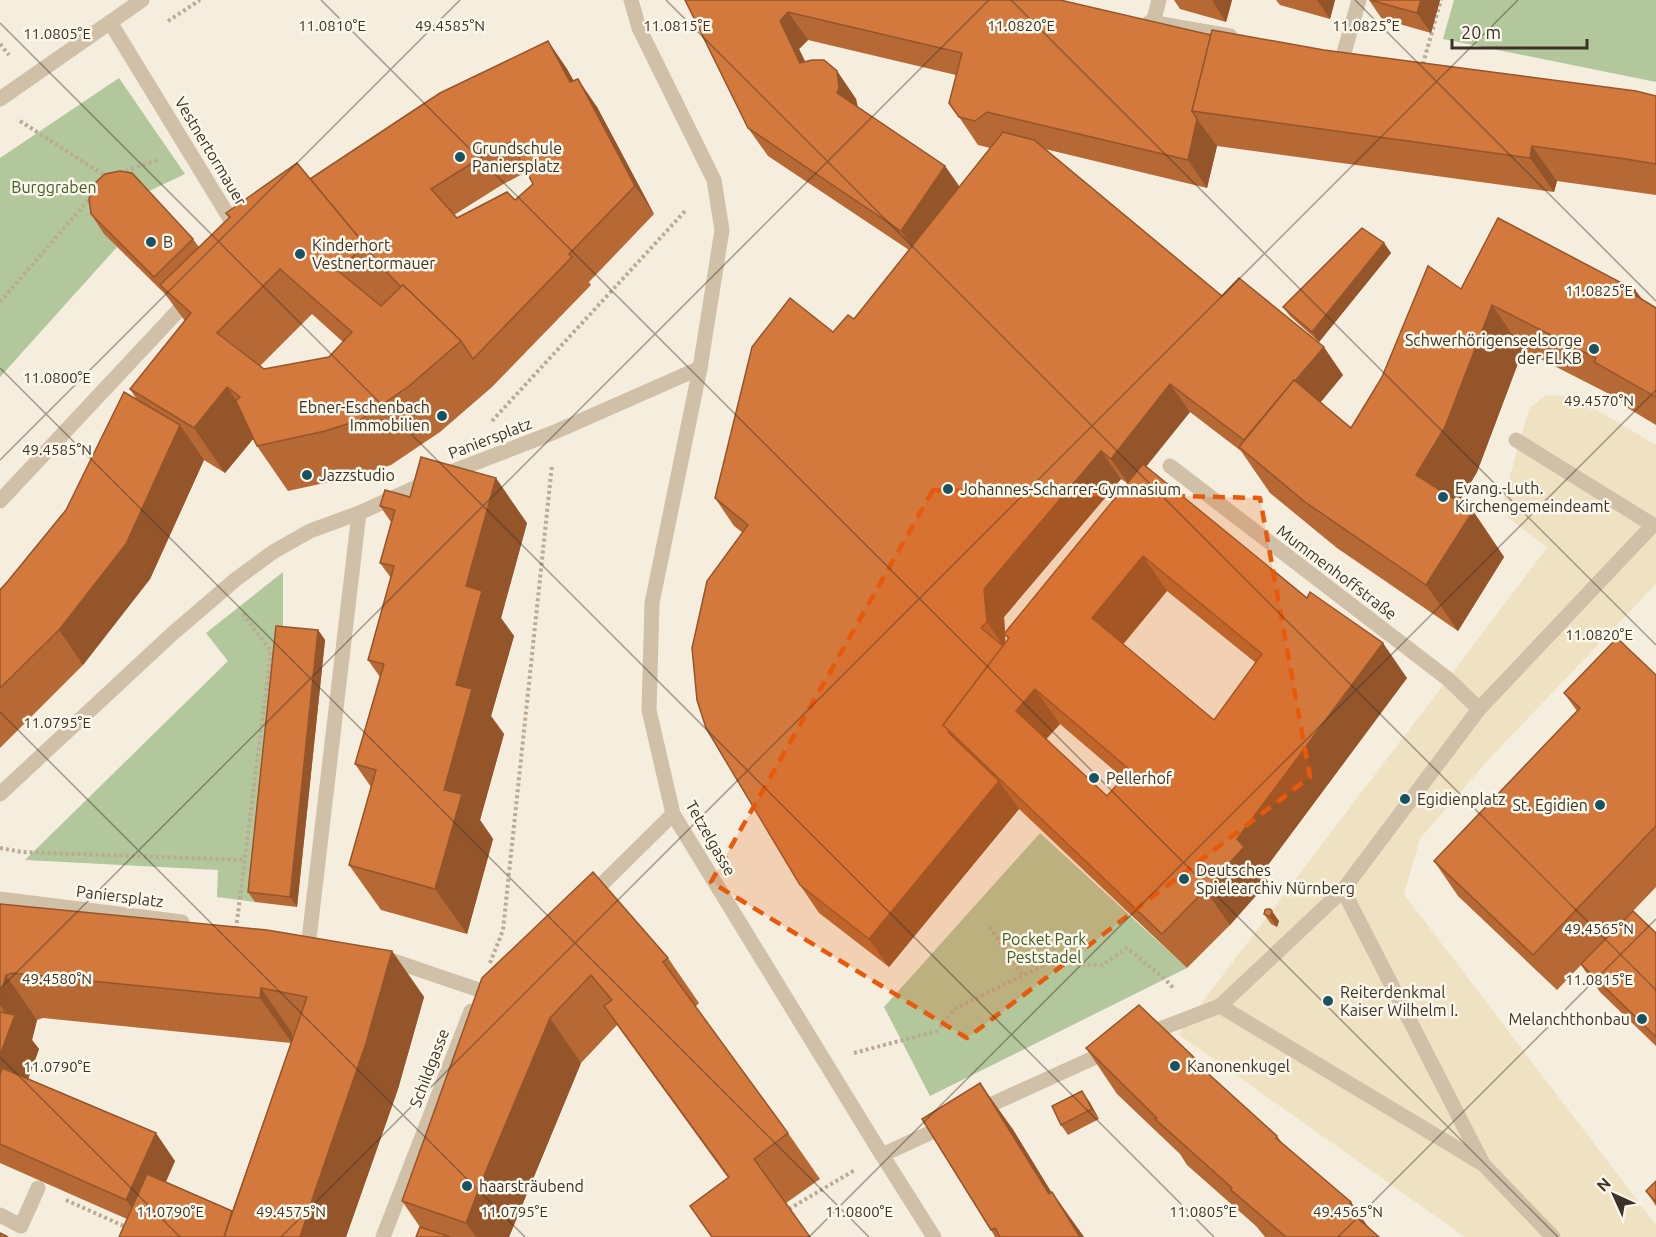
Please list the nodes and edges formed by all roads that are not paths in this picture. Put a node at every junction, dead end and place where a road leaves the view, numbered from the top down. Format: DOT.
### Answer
graph roads {
  1 [pos="142,0"];
  2 [pos="631,0"];
  3 [pos="1159,0"];
  4 [pos="1359,0"];
  5 [pos="1132,18"];
  6 [pos="110,22"];
  7 [pos="1153,23"];
  8 [pos="1241,38"];
  9 [pos="1344,53"];
  10 [pos="1,98"];
  11 [pos="244,241"];
  12 [pos="203,284"];
  13 [pos="700,368"];
  14 [pos="1516,440"];
  15 [pos="1170,466"];
  16 [pos="0,501"];
  17 [pos="358,513"];
  18 [pos="1479,709"];
  19 [pos="0,794"];
  20 [pos="673,814"];
  21 [pos="1343,890"];
  22 [pos="0,899"];
  23 [pos="577,910"];
  24 [pos="236,929"];
  25 [pos="309,939"];
  26 [pos="372,954"];
  27 [pos="1220,1006"];
  28 [pos="882,1155"];
  29 [pos="1483,1164"];
  30 [pos="38,1188"];
  31 [pos="0,1215"];
  32 [pos="383,1237"];
  33 [pos="934,1237"];
  34 [pos="1553,1237"];
  1 -- 6 [label="street"];
  2 -- 13 [label="street"];
  3 -- 7 [label="street"];
  4 -- 9 [label="street"];
  5 -- 7 [label="street"];
  6 -- 10 [label="street"];
  6 -- 11 [label="street, Vestnertormauer"];
  7 -- 8 [label="street"];
  12 -- 16 [label="street"];
  13 -- 17 [label="street, Paniersplatz"];
  13 -- 20 [label="street, Tetzelgasse"];
  14 -- 18 [label="street"];
  15 -- 18 [label="street, Mummenhoffstraße"];
  17 -- 19 [label="street, Paniersplatz"];
  17 -- 25 [label="street"];
  18 -- 21 [label="street"];
  20 -- 23 [label="street"];
  20 -- 28 [label="street, Tetzelgasse"];
  21 -- 27 [label="street"];
  21 -- 29 [label="street"];
  22 -- 24 [label="street, Paniersplatz"];
  26 -- 32 [label="street, Schildgasse"];
  27 -- 28 [label="street"];
  27 -- 29 [label="street"];
  28 -- 33 [label="street, Tetzelgasse"];
  29 -- 34 [label="street"];
  30 -- 31 [label="street"];
}
